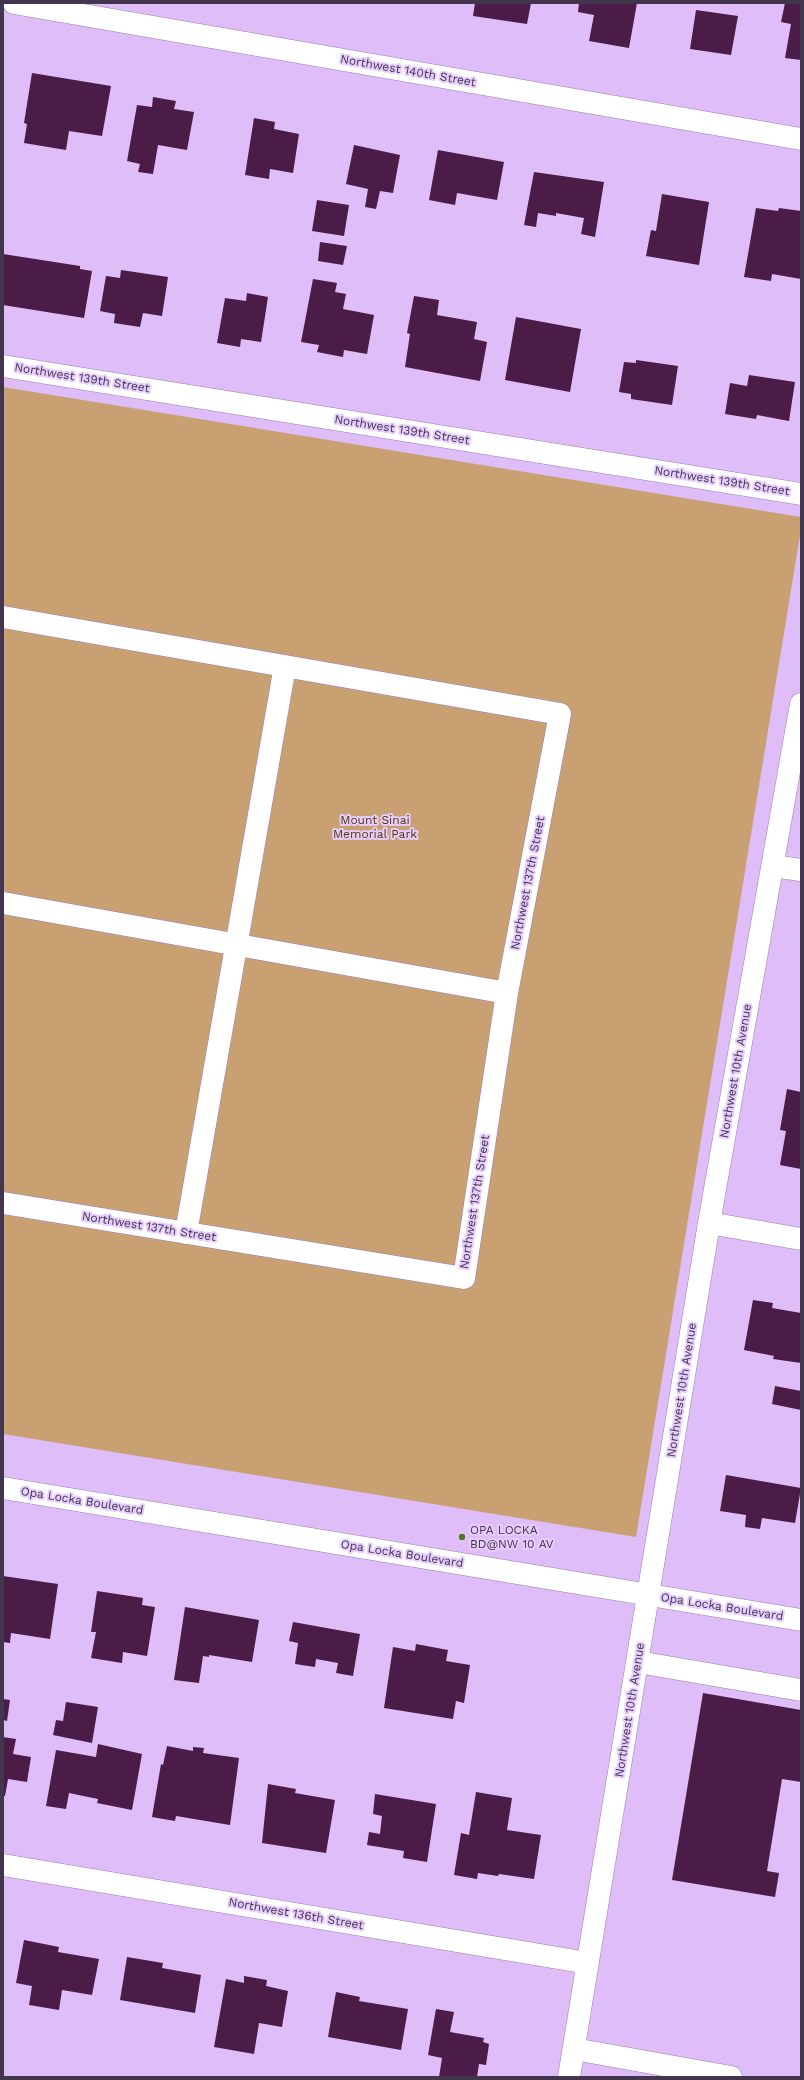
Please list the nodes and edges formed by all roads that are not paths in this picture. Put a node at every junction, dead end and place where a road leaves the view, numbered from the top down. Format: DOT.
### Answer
graph roads {
  1 [pos="14,3"];
  2 [pos="801,139"];
  3 [pos="3,366"];
  4 [pos="801,494"];
  5 [pos="3,616"];
  6 [pos="285,666"];
  7 [pos="801,704"];
  8 [pos="773,866"];
  9 [pos="801,870"];
  10 [pos="3,903"];
  11 [pos="237,945"];
  12 [pos="507,993"];
  13 [pos="3,1203"];
  14 [pos="709,1223"];
  15 [pos="186,1233"];
  16 [pos="801,1239"];
  17 [pos="3,1488"];
  18 [pos="648,1595"];
  19 [pos="801,1620"];
  20 [pos="638,1662"];
  21 [pos="801,1690"];
  22 [pos="3,1865"];
  23 [pos="588,1963"];
  24 [pos="574,2049"];
  25 [pos="654,2070"];
  26 [pos="569,2077"];
  27 [pos="730,2077"];
  1 -- 2 [label="street, Northwest 140th Street"];
  3 -- 4 [label="street, Northwest 139th Street"];
  5 -- 6 [label="street"];
  6 -- 11 [label="street"];
  6 -- 12 [label="street, Northwest 137th Street"];
  7 -- 8 [label="street, Northwest 10th Avenue"];
  8 -- 9 [label="street"];
  8 -- 14 [label="street, Northwest 10th Avenue"];
  10 -- 11 [label="street"];
  11 -- 12 [label="street"];
  11 -- 15 [label="street"];
  12 -- 15 [label="street, Northwest 137th Street"];
  13 -- 15 [label="street, Northwest 137th Street"];
  14 -- 16 [label="street"];
  14 -- 18 [label="street, Northwest 10th Avenue"];
  17 -- 18 [label="street, Opa Locka Boulevard"];
  18 -- 19 [label="street, Opa Locka Boulevard"];
  18 -- 20 [label="street, Northwest 10th Avenue"];
  20 -- 21 [label="street"];
  20 -- 23 [label="street, Northwest 10th Avenue"];
  22 -- 23 [label="street, Northwest 136th Street"];
  23 -- 24 [label="street, Northwest 10th Avenue"];
  24 -- 25 [label="street"];
  24 -- 26 [label="street, Northwest 10th Avenue"];
  25 -- 27 [label="street"];
}
